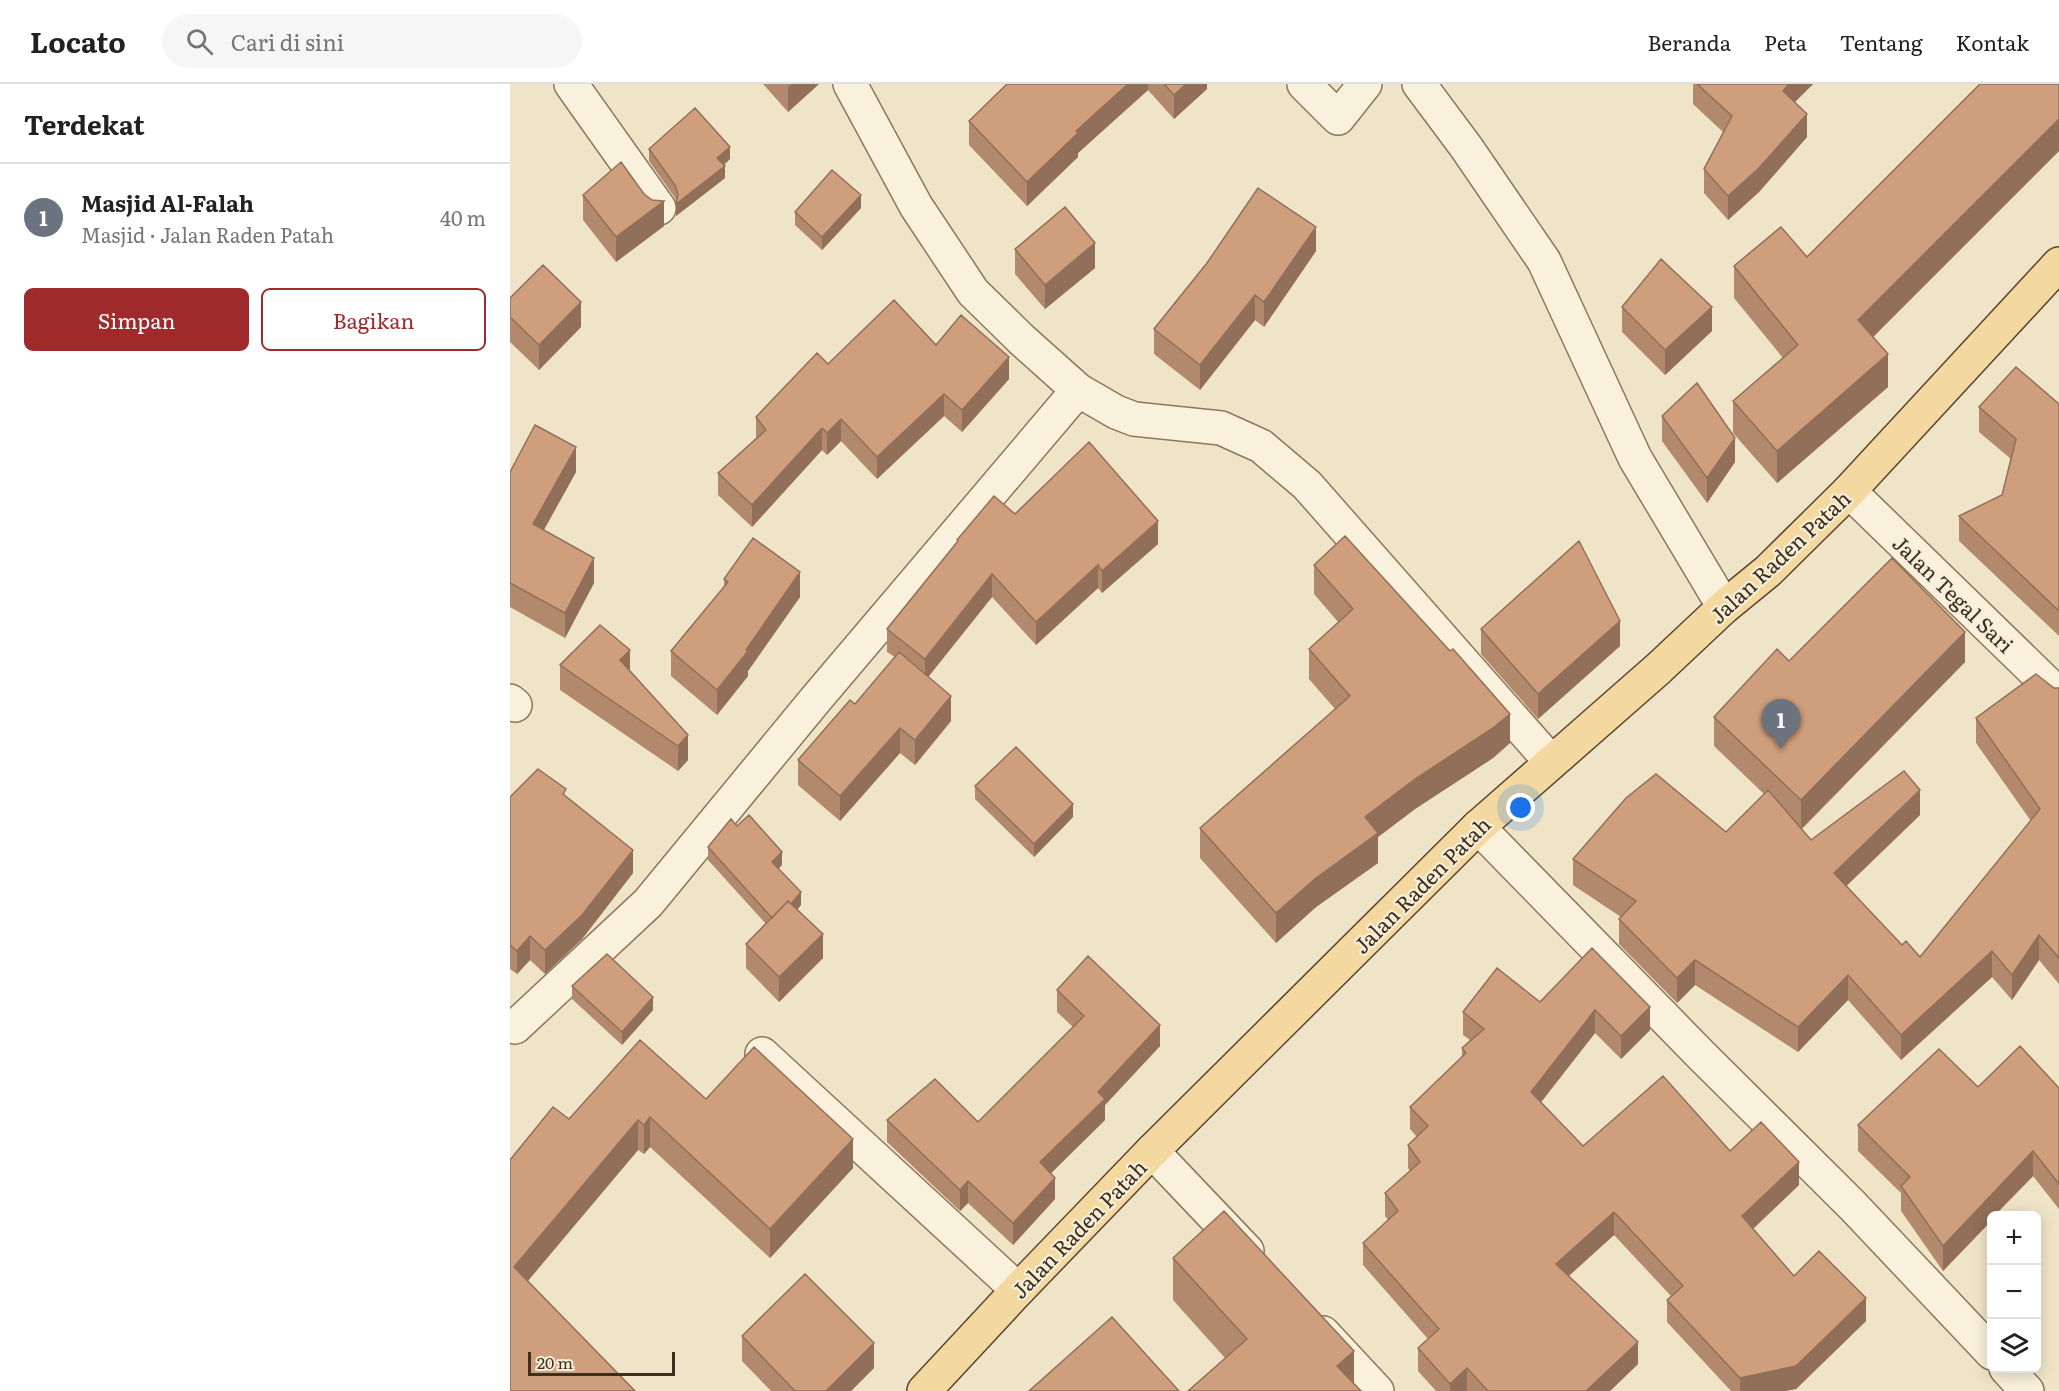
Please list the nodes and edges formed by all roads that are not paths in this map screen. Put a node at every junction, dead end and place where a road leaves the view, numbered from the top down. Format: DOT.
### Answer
graph roads {
  1 [pos="571,84"];
  2 [pos="850,84"];
  3 [pos="1304,84"];
  4 [pos="1419,84"];
  5 [pos="1359,91"];
  6 [pos="659,208"];
  7 [pos="2059,264"];
  8 [pos="1078,390"];
  9 [pos="1849,491"];
  10 [pos="1724,607"];
  11 [pos="2059,695"];
  12 [pos="1551,762"];
  13 [pos="1488,837"];
  14 [pos="515,1028"];
  15 [pos="762,1054"];
  16 [pos="1152,1151"];
  17 [pos="1263,1268"];
  18 [pos="1017,1290"];
  19 [pos="1304,1312"];
  20 [pos="1987,1348"];
  21 [pos="2011,1373"];
  22 [pos="924,1391"];
  23 [pos="1377,1391"];
  24 [pos="2027,1391"];
  1 -- 6 [label="street"];
  2 -- 8 [label="street"];
  3 -- 5 [label="street"];
  4 -- 10 [label="street"];
  7 -- 9 [label="main road, Jalan Raden Patah"];
  8 -- 12 [label="street"];
  8 -- 14 [label="street"];
  9 -- 10 [label="main road, Jalan Raden Patah"];
  9 -- 11 [label="street, Jalan Tegal Sari"];
  10 -- 12 [label="main road, Jalan Raden Patah"];
  12 -- 13 [label="main road, Jalan Raden Patah"];
  13 -- 16 [label="main road, Jalan Raden Patah"];
  13 -- 20 [label="street"];
  15 -- 18 [label="street"];
  16 -- 17 [label="street"];
  16 -- 18 [label="main road, Jalan Raden Patah"];
  18 -- 22 [label="main road, Jalan Raden Patah"];
  19 -- 23 [label="street"];
  21 -- 24 [label="street"];
}
